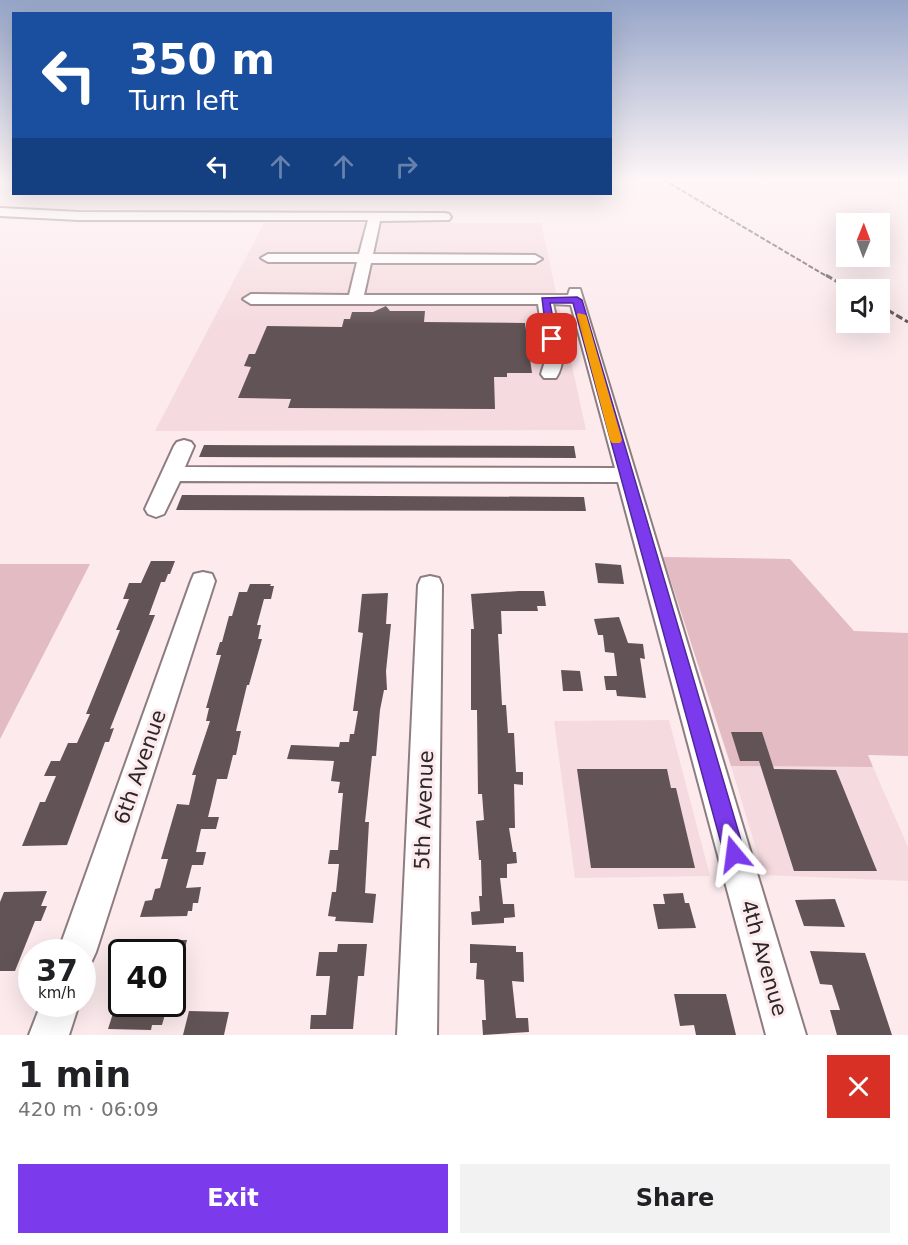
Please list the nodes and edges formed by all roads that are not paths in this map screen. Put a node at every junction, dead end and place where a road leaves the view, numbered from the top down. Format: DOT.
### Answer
graph roads {
  1 [pos="379,228"];
  2 [pos="268,258"];
  3 [pos="372,259"];
  4 [pos="535,259"];
  5 [pos="369,292"];
  6 [pos="251,299"];
  7 [pos="545,300"];
  8 [pos="550,374"];
  9 [pos="184,446"];
  10 [pos="172,474"];
  11 [pos="626,475"];
  12 [pos="156,509"];
  13 [pos="203,581"];
  14 [pos="430,585"];
  15 [pos="81,939"];
  16 [pos="55,1017"];
  17 [pos="49,1035"];
  18 [pos="417,1035"];
  19 [pos="786,1035"];
  1 -- 3 [label="street"];
  2 -- 3 [label="street"];
  3 -- 4 [label="street"];
  3 -- 5 [label="street"];
  3 -- 5 [label="street"];
  5 -- 6 [label="street"];
  5 -- 7 [label="street"];
  7 -- 8 [label="street"];
  7 -- 11 [label="street, 4th Avenue"];
  9 -- 10 [label="street"];
  10 -- 11 [label="street"];
  10 -- 12 [label="street"];
  11 -- 19 [label="street, 4th Avenue"];
  13 -- 15 [label="street, 6th Avenue"];
  14 -- 18 [label="street, 5th Avenue"];
  16 -- 17 [label="street"];
}
